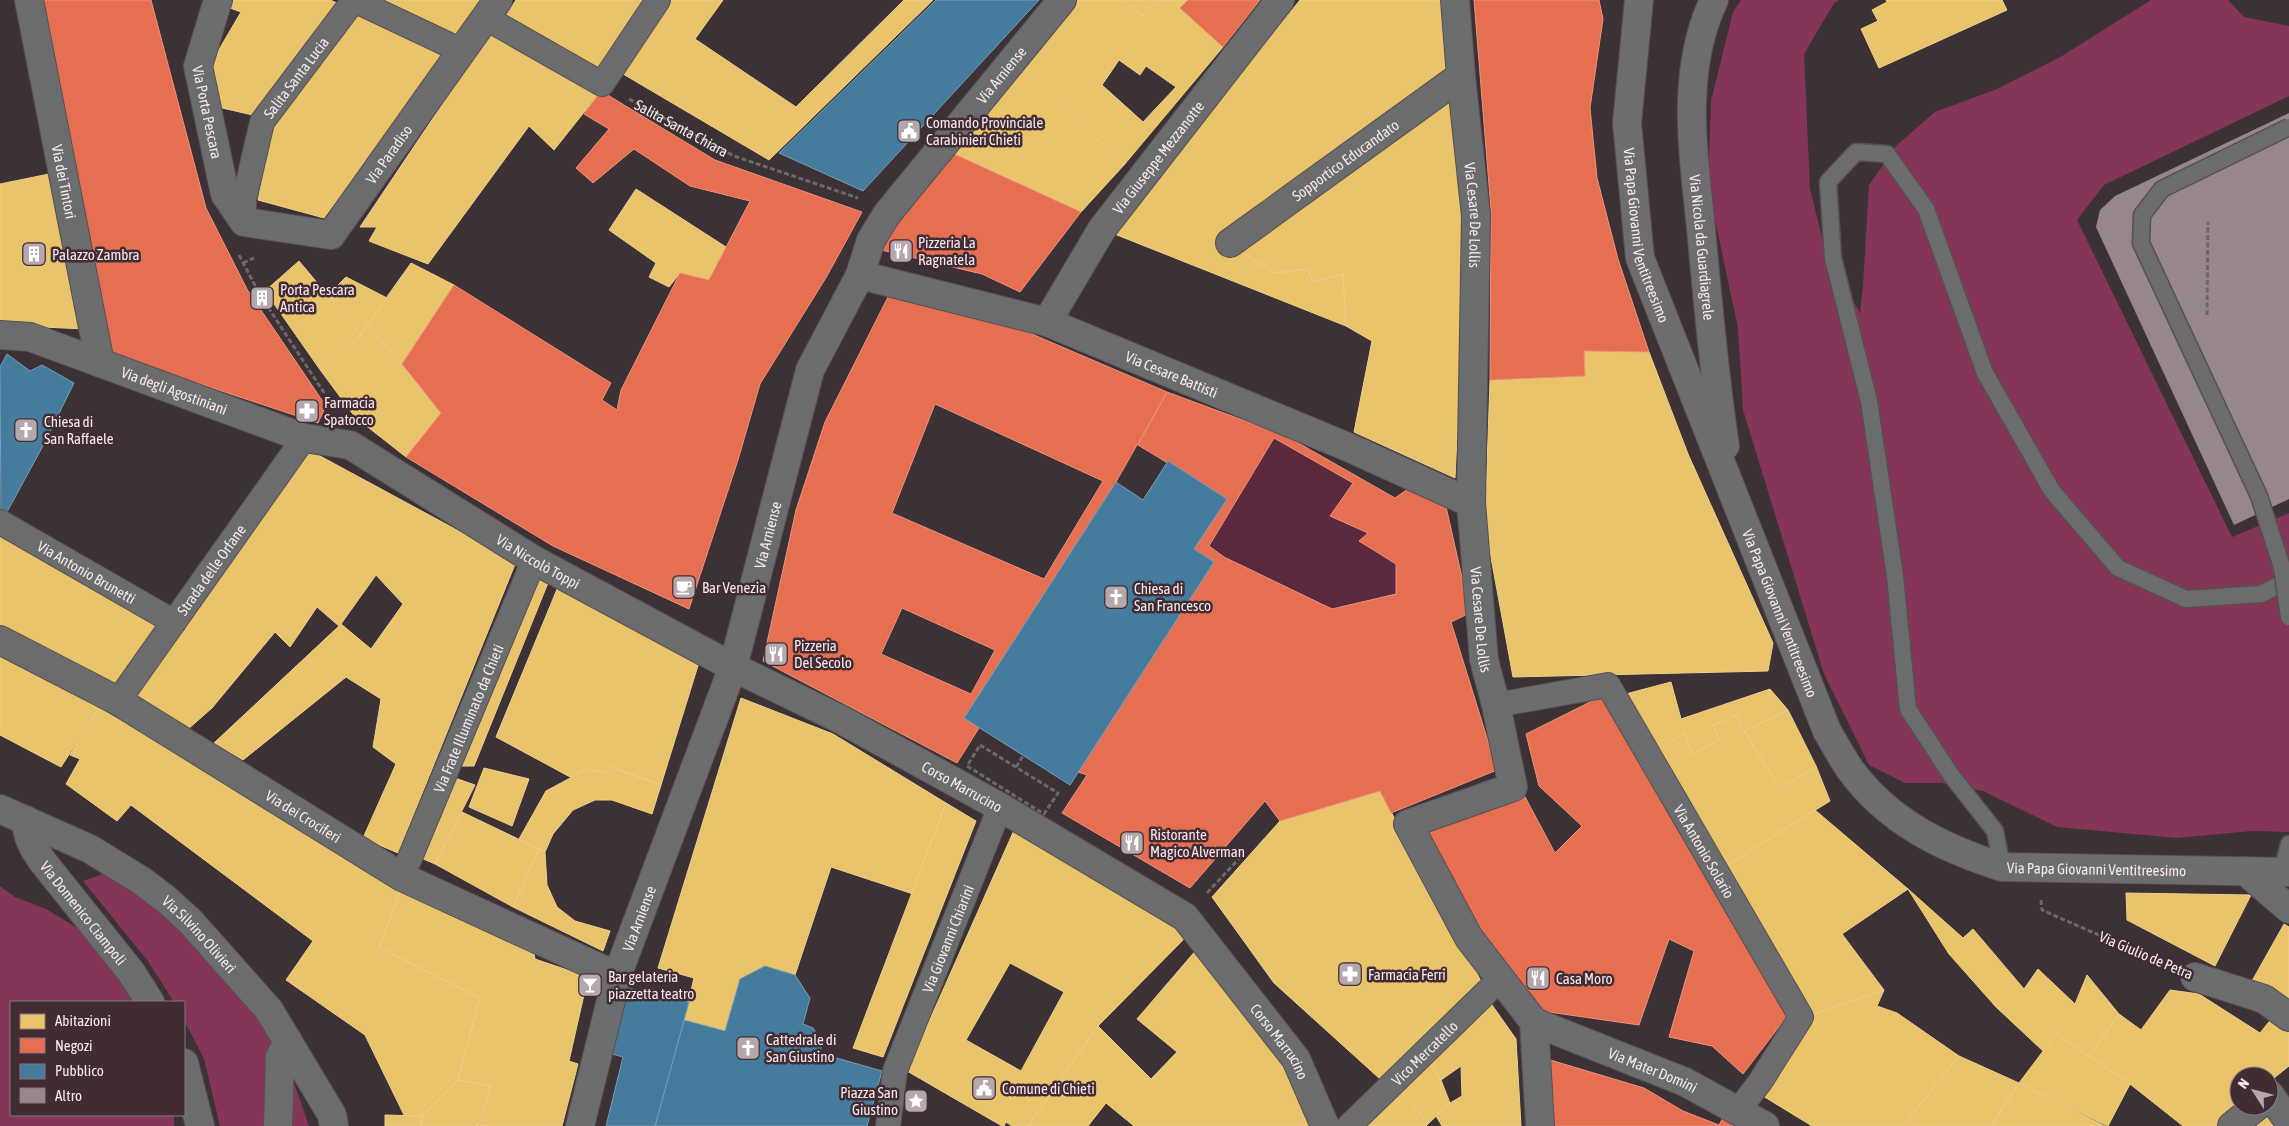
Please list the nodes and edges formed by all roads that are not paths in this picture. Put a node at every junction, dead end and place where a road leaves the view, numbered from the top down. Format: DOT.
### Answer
graph roads {
  1 [pos="29,0"];
  2 [pos="218,0"];
  3 [pos="354,0"];
  4 [pos="658,0"];
  5 [pos="1062,0"];
  6 [pos="1280,0"];
  7 [pos="1455,0"];
  8 [pos="1639,0"];
  9 [pos="1714,0"];
  10 [pos="492,9"];
  11 [pos="462,51"];
  12 [pos="1461,76"];
  13 [pos="2289,127"];
  14 [pos="244,222"];
  15 [pos="1230,243"];
  16 [pos="860,275"];
  17 [pos="1047,322"];
  18 [pos="0,335"];
  19 [pos="100,363"];
  20 [pos="304,438"];
  21 [pos="350,445"];
  22 [pos="1733,497"];
  23 [pos="1471,503"];
  24 [pos="0,522"];
  25 [pos="534,560"];
  26 [pos="2289,580"];
  27 [pos="2289,617"];
  28 [pos="174,622"];
  29 [pos="0,640"];
  30 [pos="733,667"];
  31 [pos="118,701"];
  32 [pos="1496,705"];
  33 [pos="1000,807"];
  34 [pos="0,809"];
  35 [pos="26,820"];
  36 [pos="2289,844"];
  37 [pos="2002,867"];
  38 [pos="2245,871"];
  39 [pos="2285,872"];
  40 [pos="402,877"];
  41 [pos="2289,909"];
  42 [pos="617,976"];
  43 [pos="2195,977"];
  44 [pos="1500,979"];
  45 [pos="149,1001"];
  46 [pos="2289,1017"];
  47 [pos="1534,1022"];
  48 [pos="288,1041"];
  49 [pos="185,1067"];
  50 [pos="2279,1107"];
  51 [pos="1738,1111"];
  52 [pos="2245,1116"];
  53 [pos="2289,1122"];
  54 [pos="200,1126"];
  55 [pos="278,1126"];
  56 [pos="334,1126"];
  57 [pos="580,1126"];
  58 [pos="888,1126"];
  59 [pos="1325,1126"];
  60 [pos="1350,1126"];
  61 [pos="1540,1126"];
  62 [pos="1765,1126"];
  63 [pos="2232,1126"];
  1 -- 19 [label="street, Via dei Tintori"];
  2 -- 14 [label="street, Via Porta Pescara"];
  3 -- 11 [label="street"];
  3 -- 14 [label="street, Salita Santa Lucia"];
  4 -- 10 [label="street"];
  5 -- 16 [label="street, Via Arniense"];
  6 -- 17 [label="street, Via Giuseppe Mezzanotte"];
  7 -- 12 [label="street, Via Cesare De Lollis"];
  8 -- 22 [label="main road, Via Papa Giovanni Ventitreesimo"];
  9 -- 22 [label="main road, Via Nicola da Guardiagrele"];
  10 -- 11 [label="street, Via Paradiso"];
  11 -- 14 [label="street, Via Paradiso"];
  12 -- 15 [label="street, Sopportico Educandato"];
  12 -- 23 [label="street, Via Cesare De Lollis"];
  13 -- 27 [label="lane, bridge"];
  16 -- 17 [label="street, Via Cesare Battisti"];
  16 -- 30 [label="street, Via Arniense"];
  17 -- 23 [label="street, Via Cesare Battisti"];
  18 -- 19 [label="street, Via degli Agostiniani"];
  19 -- 20 [label="street, Via degli Agostiniani"];
  20 -- 21 [label="street, Via degli Agostiniani"];
  20 -- 28 [label="street, Strada delle Orfane"];
  21 -- 25 [label="street, Via Niccolò Toppi"];
  22 -- 37 [label="main road, Via Papa Giovanni Ventitreesimo"];
  23 -- 32 [label="street, Via Cesare De Lollis"];
  24 -- 28 [label="street, Via Antonio Brunetti"];
  25 -- 30 [label="street, Via Niccolò Toppi"];
  25 -- 40 [label="street, Via Frate Illuminato da Chieti"];
  26 -- 37 [label="lane"];
  28 -- 31 [label="street, Strada delle Orfane"];
  29 -- 31 [label="street, Via dei Crociferi"];
  30 -- 33 [label="street, Corso Marrucino"];
  30 -- 42 [label="street, Via Arniense"];
  31 -- 40 [label="street, Via dei Crociferi"];
  32 -- 44 [label="street, Via Cesare De Lollis"];
  32 -- 51 [label="street, Via Antonio Solario"];
  33 -- 58 [label="street, Via Giovanni Chiarini"];
  33 -- 59 [label="street, Corso Marrucino"];
  34 -- 35 [label="street, Via Silvino Olivieri"];
  35 -- 45 [label="street, Via Domenico Ciampoli"];
  35 -- 48 [label="street, Via Silvino Olivieri"];
  36 -- 39 [label="lane"];
  37 -- 38 [label="main road, Via Papa Giovanni Ventitreesimo"];
  38 -- 39 [label="main road, Via Papa Giovanni Ventitreesimo"];
  38 -- 41 [label="street"];
  40 -- 42 [label="street, Via dei Crociferi"];
  42 -- 57 [label="street, Via Arniense"];
  43 -- 46 [label="street, Via Giulio de Petra"];
  44 -- 47 [label="street, Via Cesare De Lollis"];
  44 -- 60 [label="street, Vico Mercatello"];
  47 -- 51 [label="street, Via Mater Domini"];
  47 -- 61 [label="street"];
  48 -- 55 [label="street"];
  48 -- 56 [label="street, Via Silvino Olivieri"];
  49 -- 54 [label="street"];
  50 -- 53 [label="street"];
  51 -- 62 [label="street, Via Mater Domini"];
  52 -- 63 [label="street"];
}
